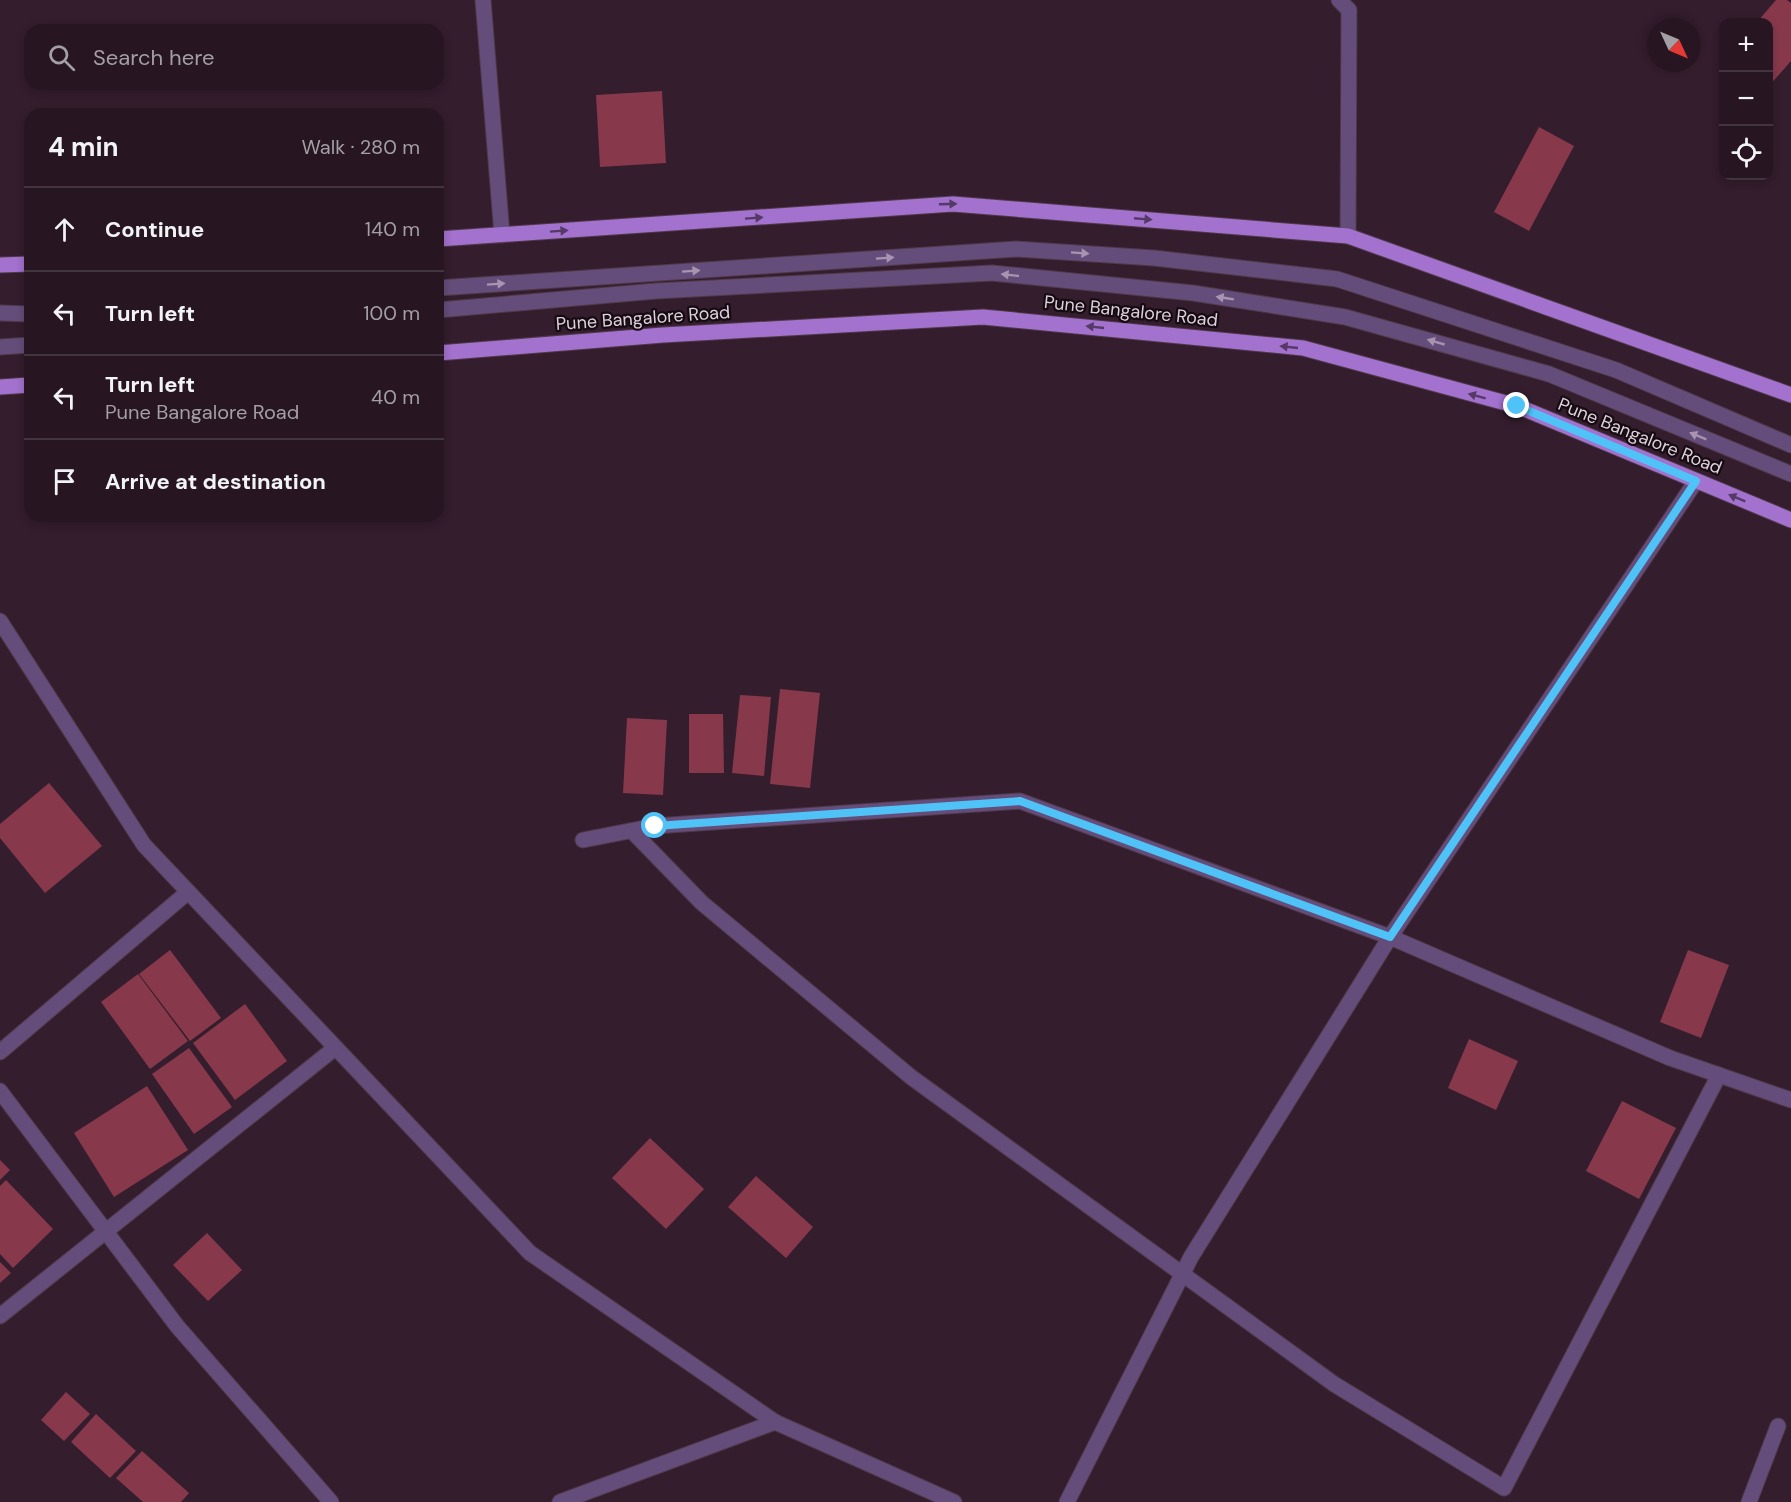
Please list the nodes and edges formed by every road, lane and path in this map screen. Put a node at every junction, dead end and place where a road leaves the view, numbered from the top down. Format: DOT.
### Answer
graph roads {
  1 [pos="483,0"];
  2 [pos="1339,0"];
  3 [pos="502,235"];
  4 [pos="1348,236"];
  5 [pos="444,239"];
  6 [pos="24,264"];
  7 [pos="0,266"];
  8 [pos="444,288"];
  9 [pos="444,309"];
  10 [pos="0,314"];
  11 [pos="24,314"];
  12 [pos="24,345"];
  13 [pos="0,347"];
  14 [pos="444,353"];
  15 [pos="24,385"];
  16 [pos="0,387"];
  17 [pos="1791,395"];
  18 [pos="1791,445"];
  19 [pos="1791,474"];
  20 [pos="1696,481"];
  21 [pos="1791,520"];
  22 [pos="0,621"];
  23 [pos="632,831"];
  24 [pos="583,840"];
  25 [pos="188,892"];
  26 [pos="1390,937"];
  27 [pos="335,1048"];
  28 [pos="0,1052"];
  29 [pos="1719,1075"];
  30 [pos="0,1091"];
  31 [pos="1791,1100"];
  32 [pos="106,1232"];
  33 [pos="1182,1274"];
  34 [pos="0,1316"];
  35 [pos="775,1422"];
  36 [pos="1778,1426"];
  37 [pos="331,1502"];
  38 [pos="560,1502"];
  39 [pos="954,1502"];
  40 [pos="1067,1502"];
  41 [pos="1749,1502"];
  1 -- 3 [label="street"];
  2 -- 4 [label="street"];
  3 -- 4 [label="main road, one-way"];
  3 -- 5 [label="main road"];
  4 -- 17 [label="main road"];
  6 -- 7 [label="main road"];
  8 -- 18 [label="street, one-way"];
  19 -- 9 [label="street, one-way"];
  10 -- 11 [label="street"];
  12 -- 13 [label="street"];
  20 -- 14 [label="main road, Pune Bangalore Road, one-way"];
  15 -- 16 [label="main road"];
  21 -- 20 [label="main road, Pune Bangalore Road, one-way"];
  20 -- 26 [label="street"];
  22 -- 25 [label="street"];
  23 -- 24 [label="street"];
  23 -- 26 [label="street"];
  23 -- 33 [label="street"];
  25 -- 27 [label="street"];
  25 -- 28 [label="street"];
  26 -- 29 [label="street"];
  26 -- 33 [label="street"];
  27 -- 32 [label="street"];
  27 -- 35 [label="street"];
  29 -- 31 [label="street"];
  29 -- 33 [label="street"];
  30 -- 32 [label="street"];
  32 -- 34 [label="street"];
  32 -- 37 [label="street"];
  33 -- 40 [label="street"];
  35 -- 38 [label="street"];
  35 -- 39 [label="street"];
  36 -- 41 [label="street"];
}
